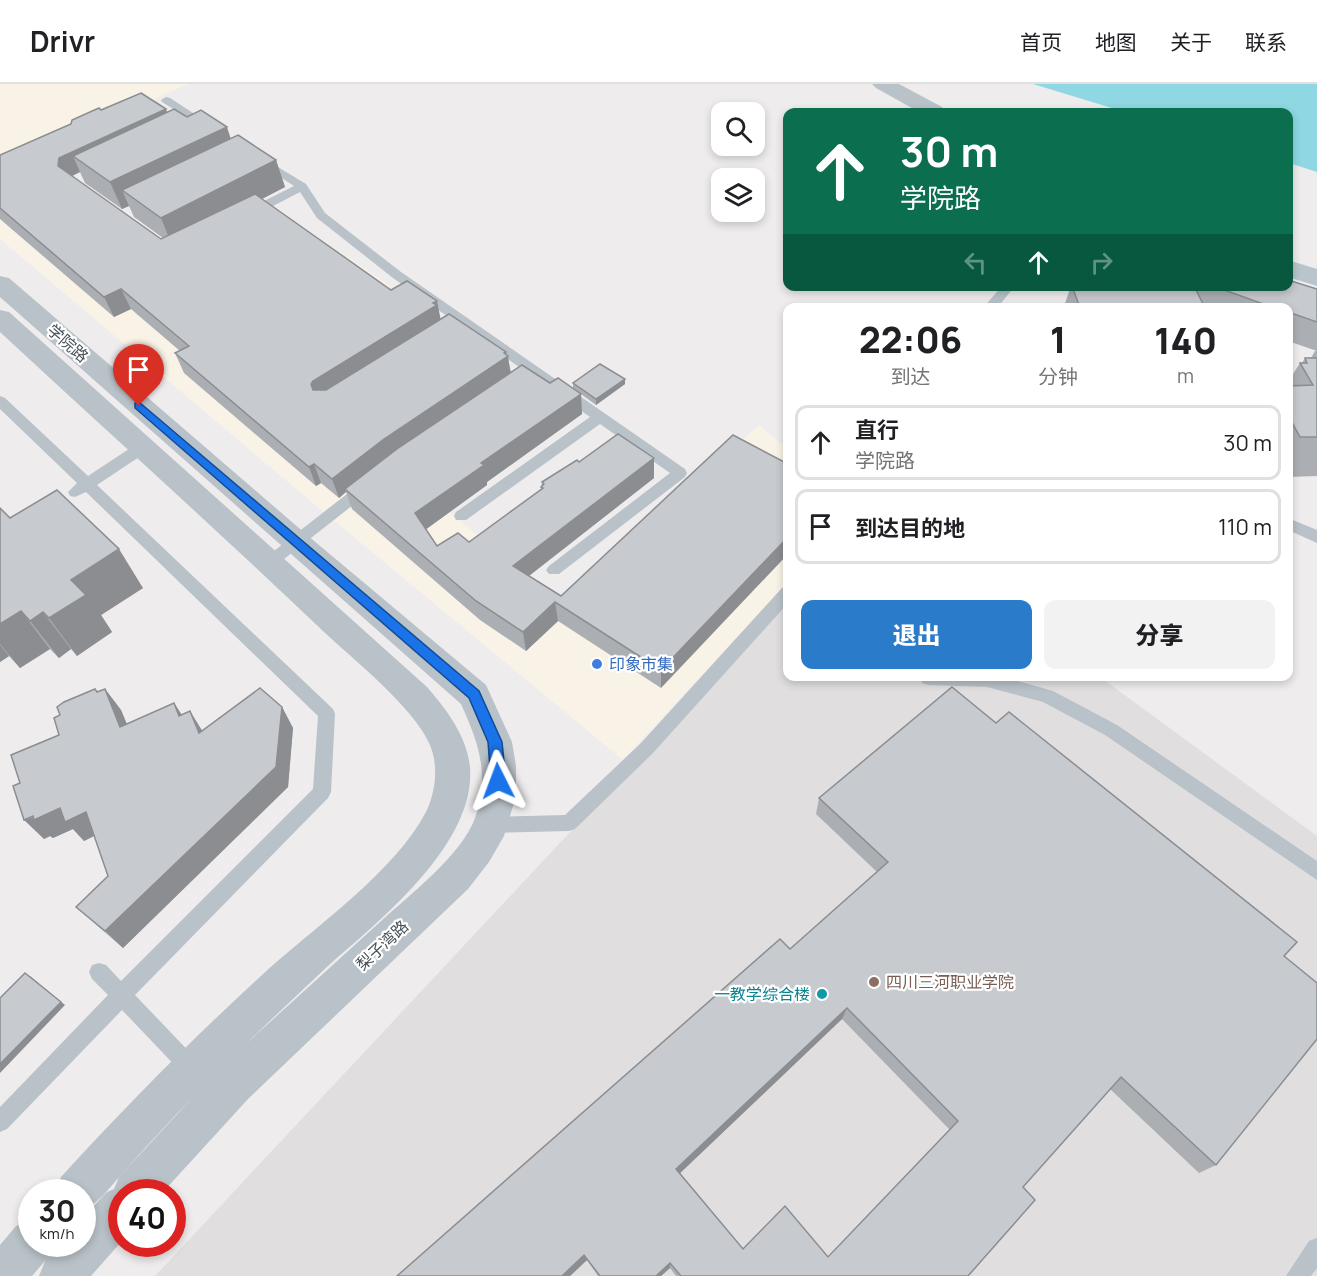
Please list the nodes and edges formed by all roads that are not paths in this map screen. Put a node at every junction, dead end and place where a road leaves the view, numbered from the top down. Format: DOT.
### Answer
graph roads {
  1 [pos="883,84"];
  2 [pos="165,100"];
  3 [pos="927,108"];
  4 [pos="221,135"];
  5 [pos="251,153"];
  6 [pos="302,186"];
  7 [pos="242,217"];
  8 [pos="1293,255"];
  9 [pos="1317,263"];
  10 [pos="1293,270"];
  11 [pos="1317,278"];
  12 [pos="0,284"];
  13 [pos="1005,291"];
  14 [pos="994,303"];
  15 [pos="0,318"];
  16 [pos="0,401"];
  17 [pos="600,417"];
  18 [pos="143,447"];
  19 [pos="378,478"];
  20 [pos="80,489"];
  21 [pos="461,516"];
  22 [pos="1293,525"];
  23 [pos="1317,537"];
  24 [pos="296,543"];
  25 [pos="270,562"];
  26 [pos="554,570"];
  27 [pos="783,598"];
  28 [pos="436,660"];
  29 [pos="991,681"];
  30 [pos="491,825"];
  31 [pos="1317,871"];
  32 [pos="99,972"];
  33 [pos="121,994"];
  34 [pos="192,1069"];
  35 [pos="0,1122"];
  36 [pos="88,1179"];
  37 [pos="146,1179"];
  38 [pos="108,1223"];
  39 [pos="1317,1249"];
  40 [pos="19,1257"];
  41 [pos="2,1276"];
  42 [pos="61,1276"];
  43 [pos="1297,1276"];
  1 -- 3 [label="street"];
  2 -- 4 [label="lane"];
  5 -- 6 [label="lane"];
  6 -- 7 [label="lane"];
  6 -- 17 [label="lane"];
  8 -- 9 [label="main road"];
  10 -- 11 [label="main road"];
  12 -- 24 [label="street, 学院路"];
  13 -- 14 [label="lane"];
  15 -- 18 [label="street, 学院路"];
  16 -- 20 [label="lane"];
  17 -- 21 [label="lane"];
  17 -- 26 [label="lane"];
  18 -- 20 [label="lane"];
  18 -- 25 [label="street, 学院路"];
  19 -- 24 [label="lane"];
  20 -- 33 [label="lane"];
  22 -- 23 [label="lane"];
  24 -- 25 [label="lane"];
  24 -- 28 [label="street, 学院路"];
  25 -- 34 [label="street, 学院路"];
  27 -- 30 [label="lane"];
  28 -- 30 [label="street, 梨子湾路"];
  29 -- 31 [label="lane"];
  30 -- 37 [label="street, 梨子湾路"];
  32 -- 33 [label="lane"];
  33 -- 34 [label="lane"];
  33 -- 35 [label="lane"];
  34 -- 36 [label="street"];
  38 -- 42 [label="street"];
  39 -- 43 [label="lane"];
  40 -- 41 [label="street"];
}
